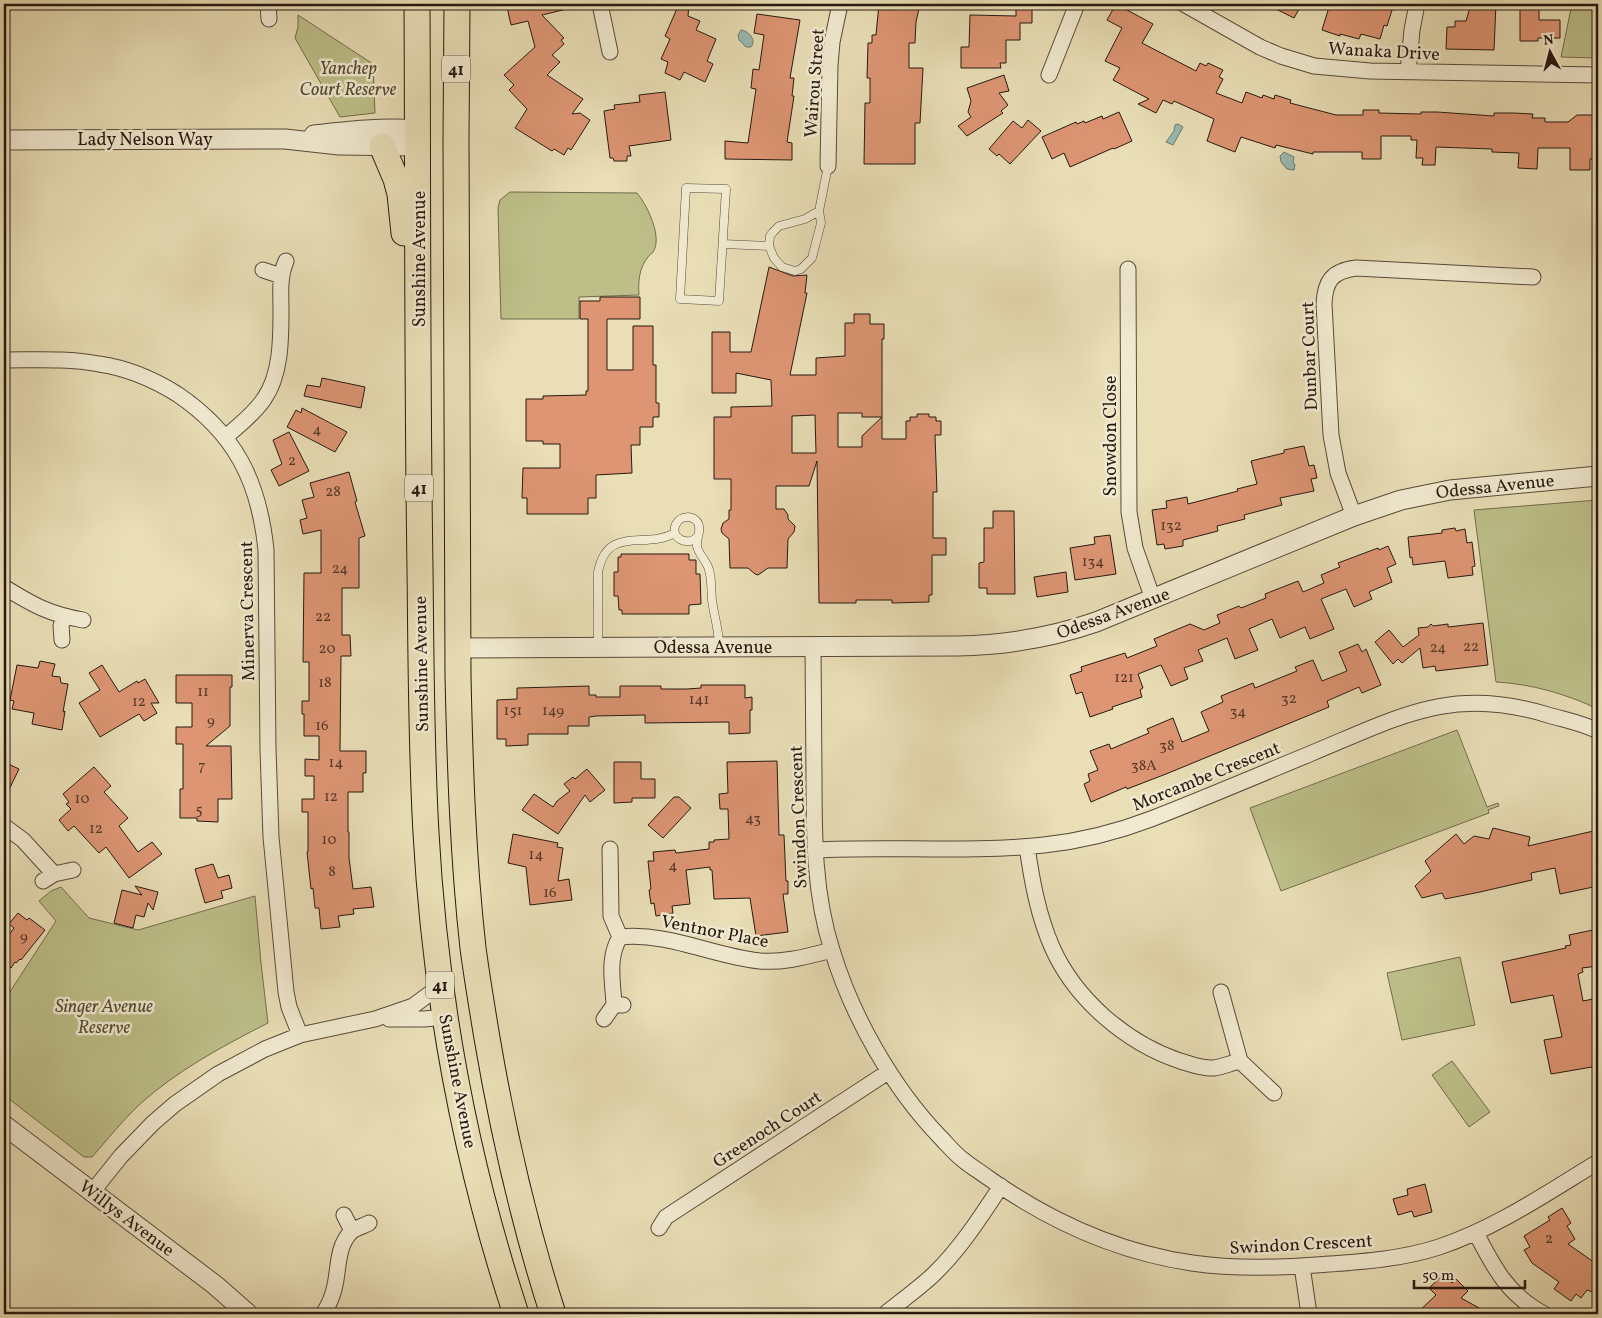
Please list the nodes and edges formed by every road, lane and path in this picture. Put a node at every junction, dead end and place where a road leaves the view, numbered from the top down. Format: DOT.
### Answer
graph roads {
  1 [pos="418,4"];
  2 [pos="457,4"];
  3 [pos="600,4"];
  4 [pos="840,4"];
  5 [pos="1077,4"];
  6 [pos="1184,4"];
  7 [pos="1417,4"];
  8 [pos="610,52"];
  9 [pos="1408,72"];
  10 [pos="1049,75"];
  11 [pos="1598,75"];
  12 [pos="456,136"];
  13 [pos="286,138"];
  14 [pos="418,138"];
  15 [pos="4,140"];
  16 [pos="382,146"];
  17 [pos="828,166"];
  18 [pos="819,211"];
  19 [pos="723,244"];
  20 [pos="769,246"];
  21 [pos="1128,269"];
  22 [pos="263,270"];
  23 [pos="1533,277"];
  24 [pos="419,329"];
  25 [pos="4,360"];
  26 [pos="226,437"];
  27 [pos="1598,476"];
  28 [pos="1354,516"];
  29 [pos="675,533"];
  30 [pos="698,536"];
  31 [pos="4,587"];
  32 [pos="1152,599"];
  33 [pos="64,617"];
  34 [pos="83,620"];
  35 [pos="62,640"];
  36 [pos="421,647"];
  37 [pos="598,647"];
  38 [pos="813,647"];
  39 [pos="459,648"];
  40 [pos="719,648"];
  41 [pos="1598,731"];
  42 [pos="4,826"];
  43 [pos="1027,847"];
  44 [pos="610,849"];
  45 [pos="465,850"];
  46 [pos="815,850"];
  47 [pos="72,870"];
  48 [pos="620,937"];
  49 [pos="832,950"];
  50 [pos="440,986"];
  51 [pos="1220,992"];
  52 [pos="445,1017"];
  53 [pos="375,1019"];
  54 [pos="604,1019"];
  55 [pos="300,1035"];
  56 [pos="1240,1061"];
  57 [pos="888,1072"];
  58 [pos="1274,1092"];
  59 [pos="4,1125"];
  60 [pos="1598,1162"];
  61 [pos="1001,1186"];
  62 [pos="93,1191"];
  63 [pos="344,1215"];
  64 [pos="661,1219"];
  65 [pos="369,1223"];
  66 [pos="352,1231"];
  67 [pos="1476,1233"];
  68 [pos="1302,1266"];
  69 [pos="248,1314"];
  70 [pos="323,1314"];
  71 [pos="516,1314"];
  72 [pos="553,1314"];
  73 [pos="885,1314"];
  74 [pos="1309,1314"];
  75 [pos="1544,1314"];
  1 -- 14 [label="main road, Sunshine Avenue / 41"];
  2 -- 12 [label="main road, Sunshine Avenue / 41"];
  3 -- 8 [label="street"];
  4 -- 17 [label="street, Wairou Street"];
  5 -- 10 [label="street"];
  6 -- 9 [label="street, Wanaka Drive"];
  7 -- 9 [label="street"];
  9 -- 11 [label="street, Wanaka Drive"];
  12 -- 14 [label="main road"];
  12 -- 39 [label="main road, Sunshine Avenue / 41"];
  13 -- 14 [label="street, Lady Nelson Way"];
  13 -- 15 [label="street, Lady Nelson Way"];
  13 -- 16 [label="street, Lady Nelson Way"];
  14 -- 16 [label="street, Lady Nelson Way"];
  14 -- 24 [label="main road, Sunshine Avenue / 41"];
  16 -- 24 [label="main road"];
  17 -- 18 [label="lane"];
  18 -- 20 [label="lane"];
  18 -- 20 [label="lane"];
  19 -- 19 [label="lane"];
  19 -- 20 [label="lane"];
  21 -- 32 [label="street, Snowdon Close"];
  22 -- 26 [label="street"];
  23 -- 28 [label="street, Dunbar Court"];
  24 -- 36 [label="main road, Sunshine Avenue / 41"];
  25 -- 26 [label="street, Minerva Crescent"];
  26 -- 55 [label="street, Minerva Crescent"];
  27 -- 28 [label="street, Odessa Avenue"];
  28 -- 32 [label="street, Odessa Avenue"];
  29 -- 30 [label="lane"];
  29 -- 30 [label="lane"];
  29 -- 37 [label="lane"];
  30 -- 40 [label="lane"];
  31 -- 33 [label="street"];
  32 -- 38 [label="street, Odessa Avenue"];
  33 -- 34 [label="street"];
  33 -- 35 [label="street"];
  36 -- 39 [label="main road"];
  36 -- 50 [label="main road, Sunshine Avenue / 41"];
  37 -- 39 [label="street, Odessa Avenue"];
  37 -- 40 [label="street, Odessa Avenue"];
  38 -- 40 [label="street, Odessa Avenue"];
  38 -- 46 [label="street, Swindon Crescent"];
  39 -- 45 [label="main road, Sunshine Avenue / 41"];
  41 -- 43 [label="street, Morcambe Crescent"];
  42 -- 47 [label="street"];
  43 -- 46 [label="street, Morcambe Crescent"];
  43 -- 56 [label="street"];
  44 -- 48 [label="street"];
  45 -- 52 [label="main road"];
  45 -- 72 [label="main road, Sunshine Avenue / 41"];
  46 -- 49 [label="street, Swindon Crescent"];
  48 -- 49 [label="street, Ventnor Place"];
  48 -- 54 [label="street"];
  49 -- 57 [label="street, Swindon Crescent"];
  50 -- 52 [label="main road, Sunshine Avenue / 41"];
  50 -- 53 [label="street"];
  51 -- 56 [label="street"];
  52 -- 53 [label="street"];
  52 -- 71 [label="main road, Sunshine Avenue / 41"];
  53 -- 55 [label="street"];
  55 -- 62 [label="street"];
  56 -- 58 [label="street"];
  57 -- 61 [label="street, Swindon Crescent"];
  57 -- 64 [label="street, Greenoch Court"];
  59 -- 62 [label="street, Willys Avenue"];
  60 -- 67 [label="street, Swindon Crescent"];
  61 -- 68 [label="street, Swindon Crescent"];
  61 -- 73 [label="street"];
  62 -- 69 [label="street, Willys Avenue"];
  63 -- 66 [label="street"];
  65 -- 66 [label="street"];
  66 -- 70 [label="street"];
  67 -- 68 [label="street, Swindon Crescent"];
  67 -- 75 [label="street"];
  68 -- 74 [label="street"];
}
